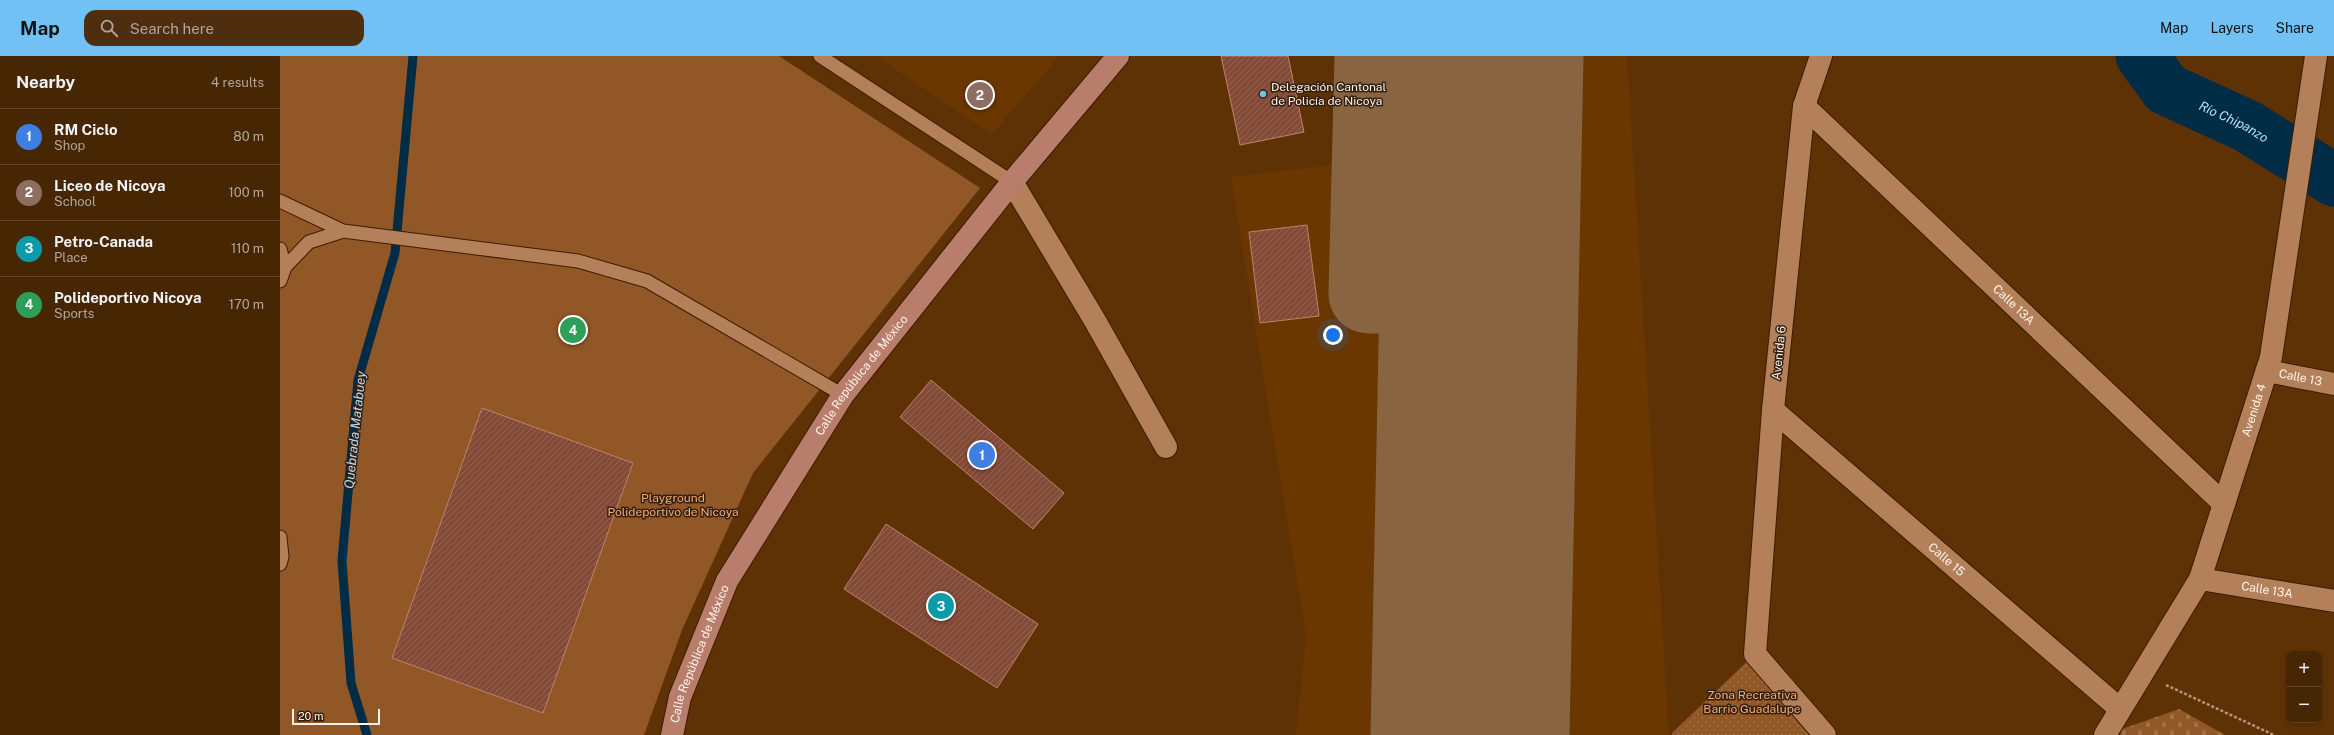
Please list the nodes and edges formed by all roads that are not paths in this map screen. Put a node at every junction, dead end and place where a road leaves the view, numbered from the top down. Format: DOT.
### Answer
graph roads {
  1 [pos="820,56"];
  2 [pos="1118,56"];
  3 [pos="1822,56"];
  4 [pos="2316,56"];
  5 [pos="1804,106"];
  6 [pos="1012,182"];
  7 [pos="280,201"];
  8 [pos="343,231"];
  9 [pos="280,249"];
  10 [pos="285,267"];
  11 [pos="280,281"];
  12 [pos="2267,371"];
  13 [pos="2334,384"];
  14 [pos="843,395"];
  15 [pos="1773,410"];
  16 [pos="1166,447"];
  17 [pos="2224,504"];
  18 [pos="280,537"];
  19 [pos="280,564"];
  20 [pos="2200,579"];
  21 [pos="2334,601"];
  22 [pos="2120,709"];
  23 [pos="672,735"];
  24 [pos="1824,735"];
  25 [pos="2105,735"];
  1 -- 6 [label="lane"];
  2 -- 6 [label="main road, Calle República de México"];
  3 -- 5 [label="street, Avenida 6"];
  4 -- 12 [label="street, Avenida 4"];
  5 -- 15 [label="street, Avenida 6"];
  5 -- 17 [label="street, Calle 13A"];
  6 -- 14 [label="main road, Calle República de México"];
  6 -- 16 [label="street"];
  7 -- 8 [label="lane"];
  8 -- 10 [label="lane"];
  8 -- 14 [label="lane"];
  9 -- 10 [label="lane"];
  10 -- 11 [label="lane"];
  12 -- 13 [label="street, Calle 13"];
  12 -- 17 [label="street, Avenida 4"];
  14 -- 23 [label="main road, Calle República de México"];
  15 -- 22 [label="street, Calle 15"];
  15 -- 24 [label="street, Avenida 6"];
  17 -- 20 [label="street, Avenida 4"];
  18 -- 19 [label="lane"];
  20 -- 21 [label="street, Calle 13A"];
  20 -- 22 [label="street, Avenida 4"];
  22 -- 25 [label="street, Avenida 4"];
}
